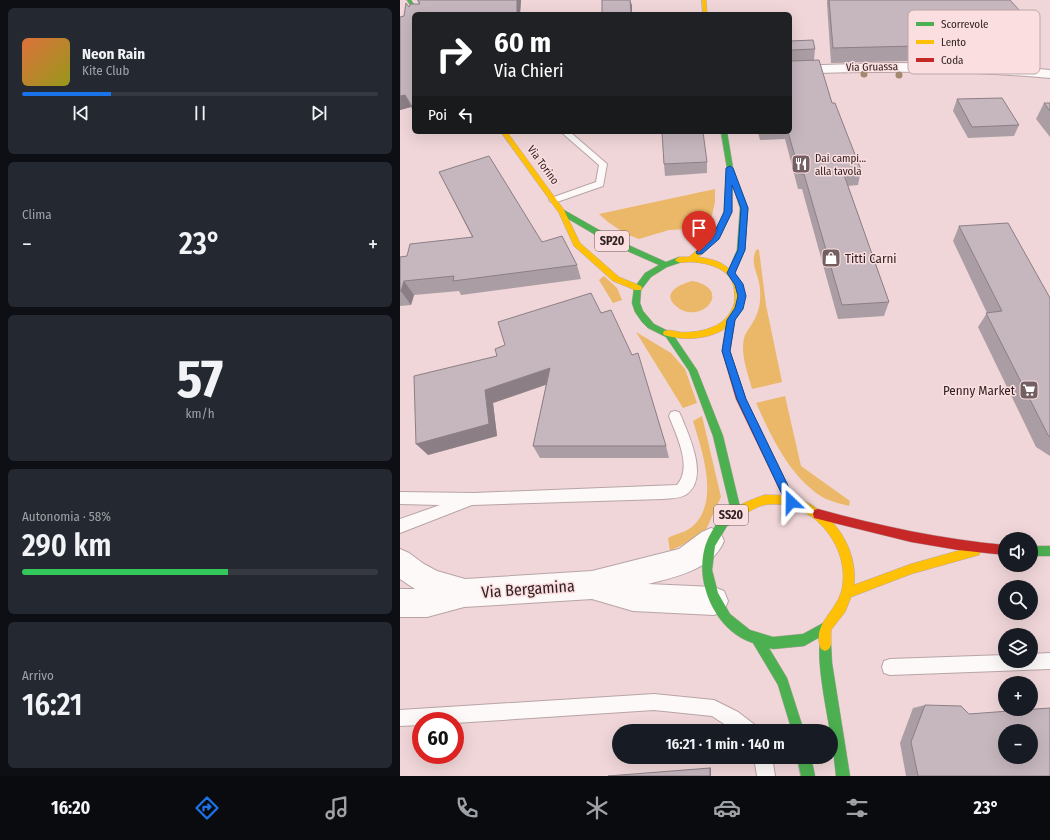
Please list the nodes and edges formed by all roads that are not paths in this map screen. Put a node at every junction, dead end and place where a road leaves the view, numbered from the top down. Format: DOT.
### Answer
graph roads {
  1 [pos="408,0"];
  2 [pos="704,0"];
  3 [pos="417,12"];
  4 [pos="705,12"];
  5 [pos="908,67"];
  6 [pos="792,70"];
  7 [pos="1040,73"];
  8 [pos="1050,74"];
  9 [pos="505,134"];
  10 [pos="567,134"];
  11 [pos="724,134"];
  12 [pos="730,168"];
  13 [pos="554,200"];
  14 [pos="562,212"];
  15 [pos="691,259"];
  16 [pos="664,264"];
  17 [pos="731,273"];
  18 [pos="638,288"];
  19 [pos="731,320"];
  20 [pos="667,333"];
  21 [pos="674,416"];
  22 [pos="400,498"];
  23 [pos="474,499"];
  24 [pos="791,502"];
  25 [pos="736,511"];
  26 [pos="818,514"];
  27 [pos="400,526"];
  28 [pos="711,541"];
  29 [pos="980,549"];
  30 [pos="998,550"];
  31 [pos="1038,550"];
  32 [pos="1050,551"];
  33 [pos="400,562"];
  34 [pos="592,585"];
  35 [pos="464,593"];
  36 [pos="847,593"];
  37 [pos="714,601"];
  38 [pos="400,603"];
  39 [pos="825,628"];
  40 [pos="758,640"];
  41 [pos="1050,661"];
  42 [pos="890,667"];
  43 [pos="400,718"];
  44 [pos="740,724"];
  45 [pos="796,724"];
  46 [pos="764,764"];
  47 [pos="805,764"];
  48 [pos="766,776"];
  49 [pos="808,776"];
  50 [pos="844,776"];
  1 -- 3 [label="main road"];
  2 -- 4 [label="main road"];
  5 -- 6 [label="street, Via Gruassa"];
  7 -- 8 [label="street, Via Gruassa"];
  9 -- 13 [label="main road, Via Torino / SP20"];
  10 -- 13 [label="lane"];
  11 -- 12 [label="main road"];
  12 -- 15 [label="main road"];
  12 -- 17 [label="main road"];
  13 -- 14 [label="main road, Via Torino / SP20"];
  14 -- 16 [label="main road, SP20"];
  14 -- 18 [label="main road, SP20"];
  15 -- 16 [label="main road"];
  15 -- 17 [label="main road"];
  16 -- 18 [label="main road"];
  17 -- 19 [label="main road"];
  18 -- 20 [label="main road"];
  19 -- 20 [label="main road"];
  19 -- 24 [label="main road"];
  20 -- 25 [label="main road, SS20"];
  21 -- 23 [label="lane"];
  22 -- 23 [label="lane"];
  23 -- 27 [label="lane"];
  24 -- 25 [label="main road, SS20"];
  24 -- 26 [label="main road, SS20"];
  25 -- 28 [label="main road, SS20"];
  26 -- 29 [label="main road"];
  26 -- 36 [label="main road, SS20"];
  28 -- 34 [label="street"];
  28 -- 37 [label="main road, SS20"];
  29 -- 30 [label="main road"];
  29 -- 36 [label="main road"];
  31 -- 32 [label="main road"];
  33 -- 35 [label="street, Via Bergamina"];
  34 -- 35 [label="street, Via Bergamina"];
  34 -- 37 [label="street"];
  35 -- 38 [label="street, Via Bergamina"];
  36 -- 39 [label="main road, SS20"];
  37 -- 40 [label="main road, SS20"];
  39 -- 40 [label="main road, SS20"];
  39 -- 50 [label="main road"];
  40 -- 45 [label="main road"];
  41 -- 42 [label="lane"];
  43 -- 44 [label="lane"];
  46 -- 48 [label="lane"];
  47 -- 49 [label="main road"];
}
